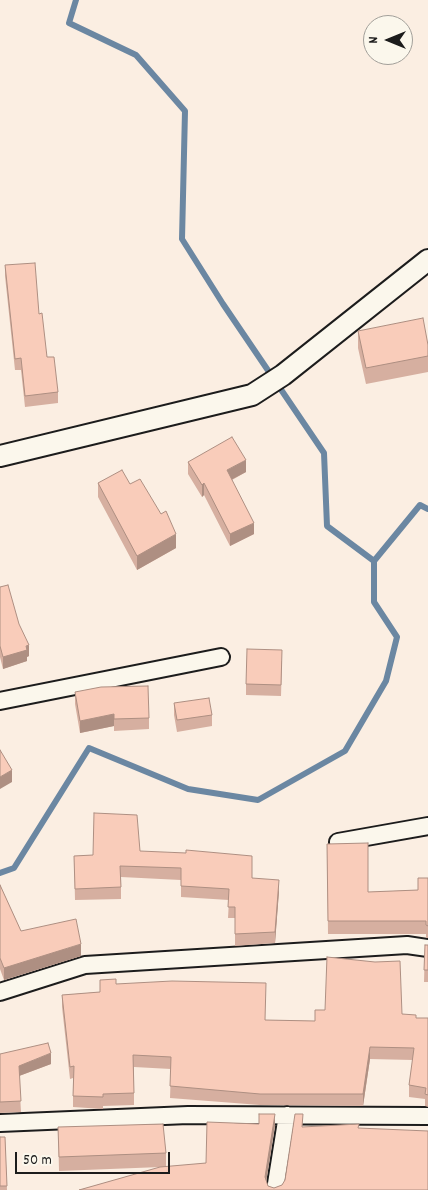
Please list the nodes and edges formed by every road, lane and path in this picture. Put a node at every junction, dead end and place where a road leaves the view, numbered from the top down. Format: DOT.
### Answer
graph roads {
  1 [pos="428,260"];
  2 [pos="0,456"];
  3 [pos="222,657"];
  4 [pos="0,702"];
  5 [pos="428,826"];
  6 [pos="338,842"];
  7 [pos="428,948"];
  8 [pos="0,992"];
  9 [pos="287,1115"];
  10 [pos="428,1116"];
  11 [pos="0,1123"];
  12 [pos="275,1190"];
  1 -- 2 [label="street"];
  3 -- 4 [label="street"];
  5 -- 6 [label="street"];
  7 -- 8 [label="street"];
  9 -- 10 [label="street"];
  9 -- 11 [label="street"];
  9 -- 12 [label="street"];
}
